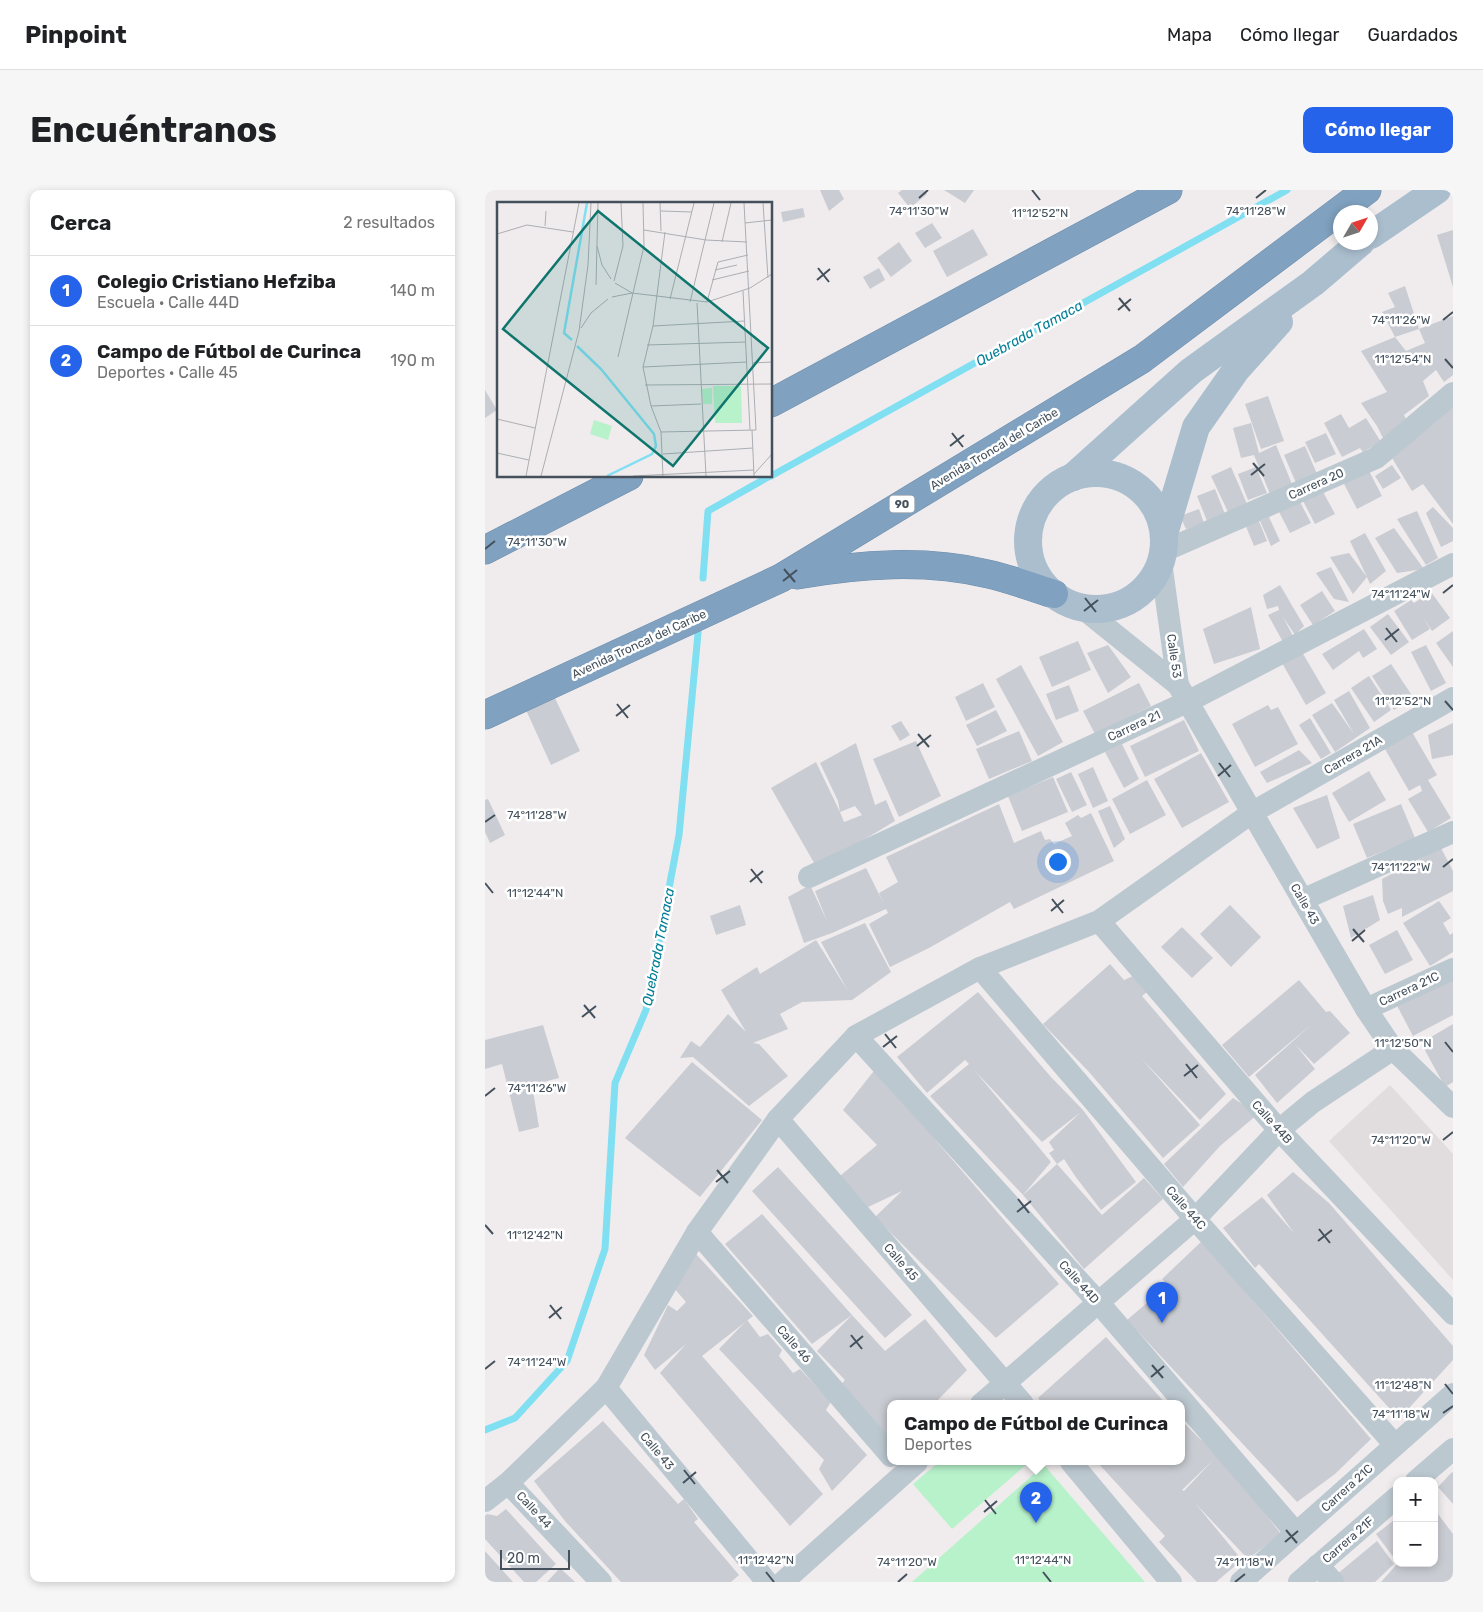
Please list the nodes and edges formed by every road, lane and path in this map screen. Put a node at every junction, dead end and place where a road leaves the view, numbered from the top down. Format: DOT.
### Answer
graph roads {
  1 [pos="1168,190"];
  2 [pos="1367,190"];
  3 [pos="1437,190"];
  4 [pos="1378,230"];
  5 [pos="1352,250"];
  6 [pos="1313,283"];
  7 [pos="1453,393"];
  8 [pos="773,402"];
  9 [pos="1073,476"];
  10 [pos="625,478"];
  11 [pos="1163,549"];
  12 [pos="485,550"];
  13 [pos="1453,564"];
  14 [pos="781,578"];
  15 [pos="1054,594"];
  16 [pos="1081,607"];
  17 [pos="1183,693"];
  18 [pos="1453,698"];
  19 [pos="485,715"];
  20 [pos="1253,812"];
  21 [pos="1453,832"];
  22 [pos="809,877"];
  23 [pos="1302,900"];
  24 [pos="1099,921"];
  25 [pos="980,968"];
  26 [pos="1453,969"];
  27 [pos="1366,1009"];
  28 [pos="856,1036"];
  29 [pos="1393,1049"];
  30 [pos="1447,1095"];
  31 [pos="778,1120"];
  32 [pos="1279,1130"];
  33 [pos="1195,1219"];
  34 [pos="697,1232"];
  35 [pos="1098,1302"];
  36 [pos="1453,1314"];
  37 [pos="1005,1383"];
  38 [pos="606,1388"];
  39 [pos="1453,1394"];
  40 [pos="986,1400"];
  41 [pos="1020,1400"];
  42 [pos="1182,1400"];
  43 [pos="1185,1404"];
  44 [pos="1395,1445"];
  45 [pos="887,1446"];
  46 [pos="1453,1449"];
  47 [pos="900,1465"];
  48 [pos="1074,1465"];
  49 [pos="1421,1477"];
  50 [pos="508,1482"];
  51 [pos="1393,1500"];
  52 [pos="485,1501"];
  53 [pos="1296,1534"];
  54 [pos="1318,1565"];
  55 [pos="601,1582"];
  56 [pos="767,1582"];
  57 [pos="783,1582"];
  58 [pos="1171,1582"];
  59 [pos="1241,1582"];
  60 [pos="1299,1582"];
  61 [pos="1333,1582"];
  1 -- 8 [label="highway"];
  2 -- 14 [label="highway, Avenida Troncal del Caribe / 90"];
  3 -- 4 [label="main road"];
  5 -- 6 [label="main road"];
  6 -- 9 [label="main road"];
  6 -- 11 [label="main road"];
  7 -- 11 [label="street, Carrera 20"];
  9 -- 11 [label="main road"];
  9 -- 15 [label="main road"];
  10 -- 12 [label="highway"];
  11 -- 16 [label="main road"];
  11 -- 17 [label="street, Calle 53"];
  13 -- 17 [label="street, Carrera 21"];
  14 -- 15 [label="highway"];
  14 -- 19 [label="highway, Avenida Troncal del Caribe / 90"];
  15 -- 16 [label="main road"];
  16 -- 17 [label="street, Calle 53"];
  17 -- 20 [label="street, Calle 43"];
  17 -- 22 [label="street, Carrera 21"];
  18 -- 20 [label="street, Carrera 21A"];
  20 -- 23 [label="street, Calle 43"];
  20 -- 24 [label="street, Carrera 21A"];
  21 -- 23 [label="street"];
  23 -- 27 [label="street, Calle 43"];
  24 -- 25 [label="street, Carrera 21A"];
  24 -- 32 [label="street, Calle 44B"];
  25 -- 28 [label="street, Carrera 21A"];
  25 -- 33 [label="street, Calle 44C"];
  26 -- 27 [label="street, Carrera 21C"];
  27 -- 29 [label="street, Calle 43"];
  28 -- 31 [label="street, Carrera 21A"];
  28 -- 35 [label="street, Calle 44D"];
  29 -- 30 [label="street, Calle 43"];
  29 -- 32 [label="street"];
  31 -- 34 [label="street, Carrera 21A"];
  31 -- 37 [label="street, Calle 45"];
  32 -- 33 [label="street"];
  32 -- 36 [label="street, Calle 44B"];
  33 -- 35 [label="street"];
  33 -- 44 [label="street, Calle 44C"];
  34 -- 38 [label="street, Carrera 21A"];
  34 -- 45 [label="street, Calle 46"];
  35 -- 37 [label="street"];
  35 -- 42 [label="street, Calle 44D"];
  37 -- 40 [label="street"];
  37 -- 41 [label="street, Calle 45"];
  38 -- 50 [label="street, Carrera 21A"];
  38 -- 56 [label="street, Calle 43"];
  39 -- 44 [label="street, Carrera 21C"];
  43 -- 53 [label="street, Calle 44D"];
  44 -- 53 [label="street, Carrera 21C"];
  46 -- 49 [label="street"];
  47 -- 57 [label="street"];
  48 -- 58 [label="street"];
  50 -- 52 [label="street, Carrera 21A"];
  50 -- 55 [label="street, Calle 44"];
  51 -- 54 [label="street, Carrera 21F"];
  53 -- 59 [label="street, Carrera 21C"];
  54 -- 60 [label="street, Carrera 21F"];
  54 -- 61 [label="street"];
}
